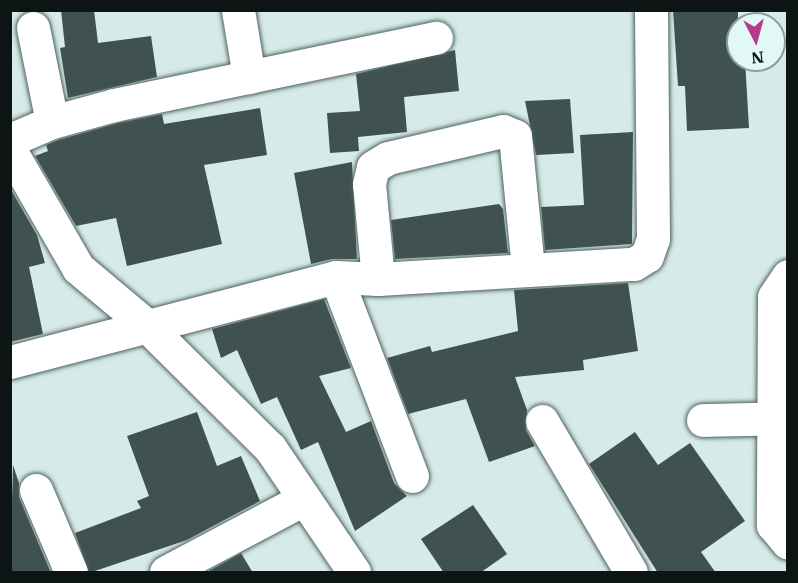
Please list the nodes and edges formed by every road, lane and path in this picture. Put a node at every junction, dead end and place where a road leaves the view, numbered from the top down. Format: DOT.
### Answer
graph roads {
  1 [pos="238,10"];
  2 [pos="651,10"];
  3 [pos="33,28"];
  4 [pos="436,38"];
  5 [pos="249,77"];
  6 [pos="52,122"];
  7 [pos="10,140"];
  8 [pos="10,150"];
  9 [pos="528,269"];
  10 [pos="787,275"];
  11 [pos="336,277"];
  12 [pos="378,279"];
  13 [pos="145,324"];
  14 [pos="781,349"];
  15 [pos="10,362"];
  16 [pos="780,418"];
  17 [pos="703,420"];
  18 [pos="542,421"];
  19 [pos="412,476"];
  20 [pos="36,490"];
  21 [pos="302,500"];
  22 [pos="787,553"];
  23 [pos="71,573"];
  24 [pos="166,573"];
  25 [pos="354,573"];
  26 [pos="630,573"];
  1 -- 5 [label="street"];
  2 -- 9 [label="street"];
  3 -- 6 [label="street"];
  4 -- 5 [label="street"];
  5 -- 6 [label="street"];
  6 -- 7 [label="street"];
  8 -- 13 [label="street"];
  9 -- 12 [label="street"];
  9 -- 12 [label="street"];
  10 -- 14 [label="street"];
  11 -- 12 [label="street"];
  11 -- 13 [label="street"];
  11 -- 19 [label="street"];
  13 -- 15 [label="street"];
  13 -- 21 [label="street"];
  14 -- 16 [label="street"];
  16 -- 17 [label="street"];
  16 -- 22 [label="street"];
  18 -- 26 [label="street"];
  20 -- 23 [label="street"];
  21 -- 24 [label="street"];
  21 -- 25 [label="street"];
}
